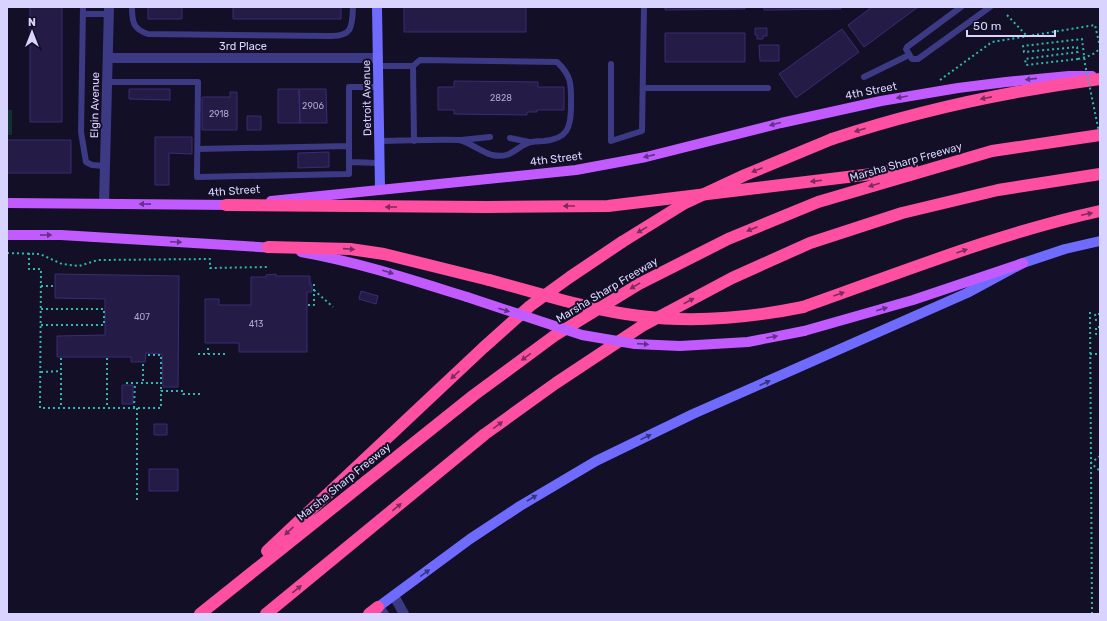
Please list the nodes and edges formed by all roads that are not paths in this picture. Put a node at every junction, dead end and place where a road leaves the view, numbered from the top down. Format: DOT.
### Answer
graph roads {
  1 [pos="83,7"];
  2 [pos="132,7"];
  3 [pos="353,7"];
  4 [pos="377,7"];
  5 [pos="644,7"];
  6 [pos="961,7"];
  7 [pos="990,7"];
  8 [pos="109,11"];
  9 [pos="83,14"];
  10 [pos="909,55"];
  11 [pos="108,58"];
  12 [pos="378,62"];
  13 [pos="611,64"];
  14 [pos="413,66"];
  15 [pos="864,77"];
  16 [pos="1100,78"];
  17 [pos="107,82"];
  18 [pos="378,87"];
  19 [pos="643,88"];
  20 [pos="768,88"];
  21 [pos="1100,136"];
  22 [pos="490,137"];
  23 [pos="510,138"];
  24 [pos="461,140"];
  25 [pos="379,141"];
  26 [pos="414,141"];
  27 [pos="529,142"];
  28 [pos="349,146"];
  29 [pos="198,149"];
  30 [pos="992,151"];
  31 [pos="349,162"];
  32 [pos="379,162"];
  33 [pos="105,166"];
  34 [pos="1100,174"];
  35 [pos="380,189"];
  36 [pos="7,204"];
  37 [pos="104,204"];
  38 [pos="226,205"];
  39 [pos="1100,211"];
  40 [pos="7,235"];
  41 [pos="1100,241"];
  42 [pos="268,246"];
  43 [pos="1023,263"];
  44 [pos="394,596"];
  45 [pos="377,612"];
  46 [pos="201,613"];
  47 [pos="266,614"];
  48 [pos="404,614"];
  1 -- 9 [label="lane"];
  2 -- 3 [label="lane"];
  4 -- 12 [label="main road, Detroit Avenue"];
  5 -- 19 [label="lane"];
  6 -- 10 [label="lane"];
  7 -- 10 [label="lane"];
  8 -- 9 [label="lane"];
  8 -- 11 [label="street, Elgin Avenue"];
  9 -- 33 [label="lane"];
  10 -- 15 [label="lane"];
  11 -- 12 [label="street, 3rd Place"];
  11 -- 17 [label="street, Elgin Avenue"];
  12 -- 14 [label="lane"];
  12 -- 18 [label="main road, Detroit Avenue"];
  13 -- 19 [label="lane"];
  14 -- 26 [label="lane"];
  14 -- 27 [label="lane"];
  16 -- 35 [label="main road, 4th Street, one-way"];
  16 -- 46 [label="highway, one-way, bridge"];
  17 -- 29 [label="lane"];
  17 -- 33 [label="street, Elgin Avenue"];
  18 -- 25 [label="main road, Detroit Avenue"];
  18 -- 28 [label="lane"];
  19 -- 20 [label="lane"];
  21 -- 30 [label="highway, Marsha Sharp Freeway"];
  22 -- 24 [label="lane"];
  23 -- 27 [label="lane"];
  24 -- 26 [label="lane"];
  24 -- 27 [label="lane"];
  25 -- 26 [label="lane"];
  25 -- 32 [label="main road, Detroit Avenue"];
  28 -- 29 [label="lane"];
  28 -- 31 [label="lane"];
  29 -- 31 [label="lane"];
  30 -- 38 [label="highway, one-way"];
  30 -- 46 [label="highway, Marsha Sharp Freeway, one-way"];
  31 -- 32 [label="lane"];
  32 -- 35 [label="main road, Detroit Avenue"];
  33 -- 37 [label="street, Elgin Avenue"];
  47 -- 34 [label="highway, one-way"];
  35 -- 38 [label="main road, 4th Street"];
  36 -- 37 [label="main road, 4th Street"];
  38 -- 37 [label="main road, 4th Street, one-way"];
  42 -- 39 [label="highway, one-way, bridge"];
  40 -- 42 [label="main road, one-way"];
  41 -- 43 [label="main road"];
  42 -- 43 [label="main road, one-way, bridge"];
  44 -- 43 [label="main road, one-way"];
  44 -- 45 [label="main road"];
  44 -- 48 [label="street"];
}
